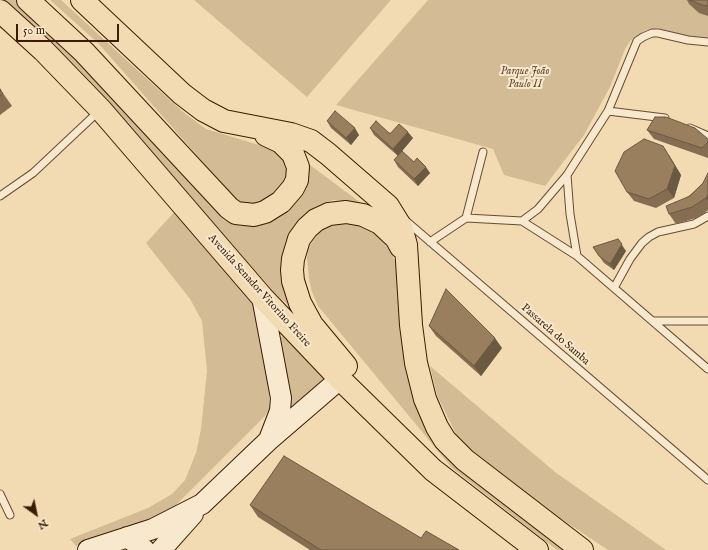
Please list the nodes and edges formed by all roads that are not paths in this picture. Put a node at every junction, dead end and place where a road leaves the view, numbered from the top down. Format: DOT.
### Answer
graph roads {
  1 [pos="28,0"];
  2 [pos="91,4"];
  3 [pos="0,11"];
  4 [pos="708,42"];
  5 [pos="101,110"];
  6 [pos="608,112"];
  7 [pos="674,121"];
  8 [pos="244,126"];
  9 [pos="686,126"];
  10 [pos="708,136"];
  11 [pos="483,152"];
  12 [pos="567,175"];
  13 [pos="0,196"];
  14 [pos="388,206"];
  15 [pos="708,216"];
  16 [pos="466,218"];
  17 [pos="522,220"];
  18 [pos="430,242"];
  19 [pos="577,256"];
  20 [pos="409,279"];
  21 [pos="614,288"];
  22 [pos="262,297"];
  23 [pos="654,321"];
  24 [pos="708,322"];
  25 [pos="708,369"];
  26 [pos="340,379"];
  27 [pos="268,441"];
  28 [pos="413,450"];
  29 [pos="708,480"];
  30 [pos="0,494"];
  31 [pos="202,504"];
  32 [pos="10,515"];
  33 [pos="127,537"];
  34 [pos="88,550"];
  35 [pos="145,550"];
  36 [pos="161,550"];
  37 [pos="537,550"];
  38 [pos="582,550"];
  1 -- 8 [label="main road"];
  2 -- 8 [label="main road"];
  3 -- 5 [label="main road, Avenida Senador Vitorino Freire"];
  4 -- 6 [label="lane"];
  5 -- 13 [label="lane"];
  5 -- 22 [label="main road, Avenida Senador Vitorino Freire"];
  6 -- 7 [label="lane"];
  6 -- 12 [label="lane"];
  8 -- 14 [label="main road"];
  9 -- 10 [label="lane"];
  11 -- 16 [label="lane"];
  12 -- 17 [label="lane"];
  12 -- 19 [label="lane"];
  14 -- 18 [label="lane, Passarela do Samba"];
  14 -- 20 [label="main road"];
  15 -- 21 [label="lane"];
  16 -- 17 [label="lane"];
  16 -- 18 [label="lane"];
  17 -- 19 [label="lane"];
  18 -- 29 [label="lane, Passarela do Samba"];
  19 -- 21 [label="lane"];
  20 -- 28 [label="main road"];
  20 -- 38 [label="main road"];
  21 -- 23 [label="lane"];
  22 -- 26 [label="main road, Avenida Senador Vitorino Freire"];
  22 -- 27 [label="street"];
  23 -- 24 [label="lane"];
  23 -- 25 [label="lane"];
  26 -- 27 [label="street"];
  26 -- 28 [label="main road, Avenida Senador Vitorino Freire"];
  27 -- 31 [label="street"];
  28 -- 37 [label="main road, Avenida Senador Vitorino Freire"];
  30 -- 32 [label="lane"];
  31 -- 33 [label="street"];
  31 -- 36 [label="street"];
  33 -- 34 [label="street"];
  33 -- 35 [label="street"];
}
